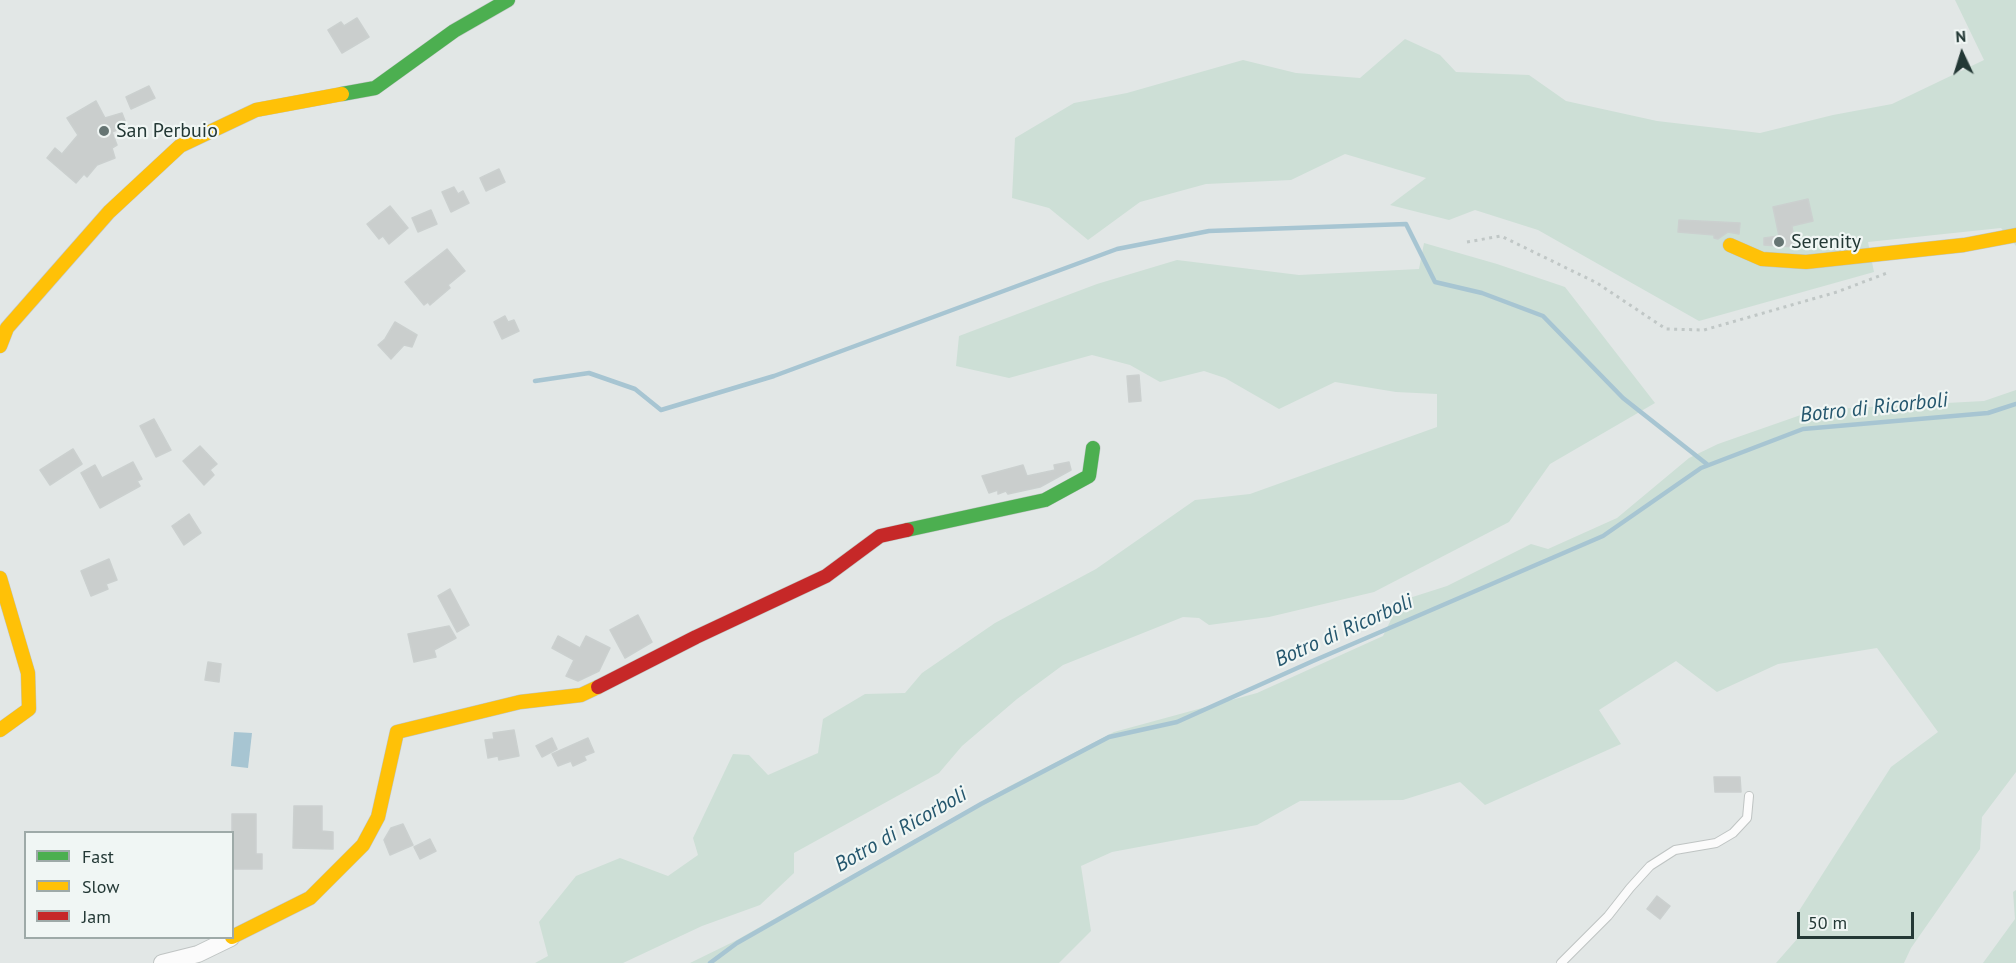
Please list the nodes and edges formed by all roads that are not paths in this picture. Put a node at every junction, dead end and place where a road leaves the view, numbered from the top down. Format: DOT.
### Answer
graph roads {
  1 [pos="508,0"];
  2 [pos="2016,235"];
  3 [pos="1730,244"];
  4 [pos="0,346"];
  5 [pos="1093,448"];
  6 [pos="0,578"];
  7 [pos="0,730"];
  8 [pos="1749,796"];
  9 [pos="234,936"];
  10 [pos="228,939"];
  11 [pos="162,963"];
  12 [pos="1561,963"];
  1 -- 4 [label="street"];
  2 -- 3 [label="street"];
  5 -- 9 [label="street"];
  6 -- 7 [label="street"];
  8 -- 12 [label="lane"];
  10 -- 11 [label="street"];
}
